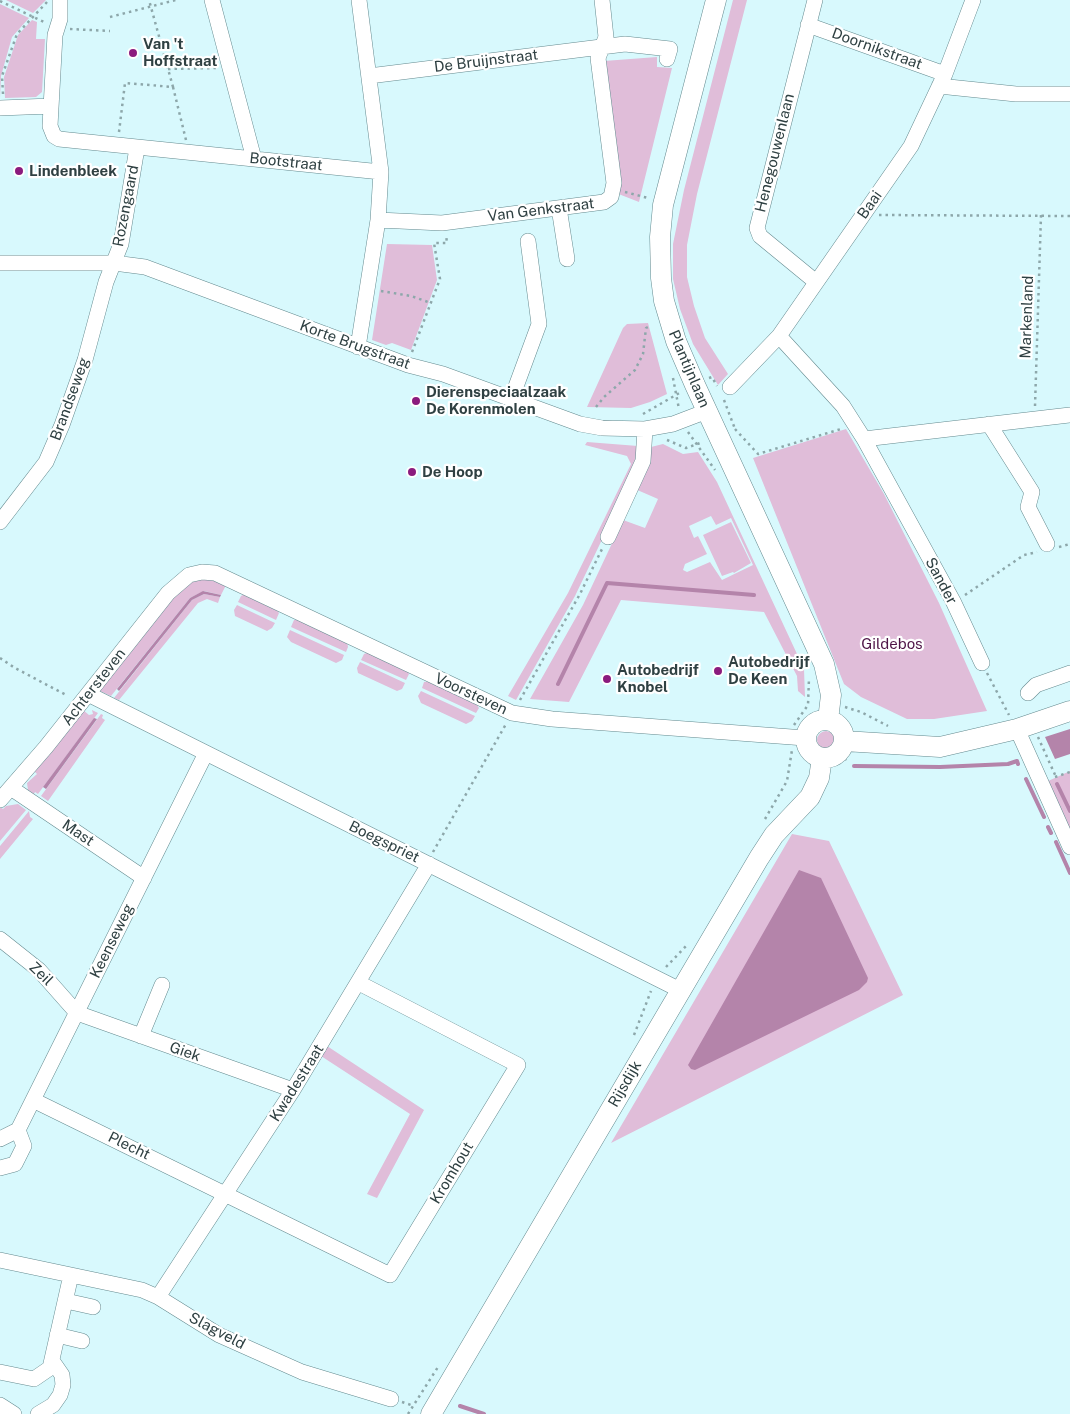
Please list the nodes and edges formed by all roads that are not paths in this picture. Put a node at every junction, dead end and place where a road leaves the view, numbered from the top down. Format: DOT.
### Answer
graph roads {
  1 [pos="212,0"];
  2 [pos="359,0"];
  3 [pos="602,0"];
  4 [pos="716,0"];
  5 [pos="814,0"];
  6 [pos="973,0"];
  7 [pos="60,1"];
  8 [pos="808,25"];
  9 [pos="602,47"];
  10 [pos="668,59"];
  11 [pos="369,76"];
  12 [pos="942,80"];
  13 [pos="1070,94"];
  14 [pos="52,106"];
  15 [pos="2,108"];
  16 [pos="137,148"];
  17 [pos="254,159"];
  18 [pos="382,172"];
  19 [pos="559,208"];
  20 [pos="378,220"];
  21 [pos="528,241"];
  22 [pos="567,259"];
  23 [pos="0,263"];
  24 [pos="114,263"];
  25 [pos="816,282"];
  26 [pos="779,336"];
  27 [pos="358,347"];
  28 [pos="726,390"];
  29 [pos="511,400"];
  30 [pos="707,411"];
  31 [pos="1070,415"];
  32 [pos="989,424"];
  33 [pos="645,428"];
  34 [pos="864,439"];
  35 [pos="0,522"];
  36 [pos="608,537"];
  37 [pos="1048,547"];
  38 [pos="189,575"];
  39 [pos="982,663"];
  40 [pos="1070,673"];
  41 [pos="1028,693"];
  42 [pos="85,699"];
  43 [pos="1070,711"];
  44 [pos="830,713"];
  45 [pos="1013,722"];
  46 [pos="806,738"];
  47 [pos="844,741"];
  48 [pos="206,752"];
  49 [pos="822,758"];
  50 [pos="12,788"];
  51 [pos="0,800"];
  52 [pos="1070,847"];
  53 [pos="429,864"];
  54 [pos="144,878"];
  55 [pos="0,938"];
  56 [pos="359,983"];
  57 [pos="162,985"];
  58 [pos="680,990"];
  59 [pos="77,1013"];
  60 [pos="142,1036"];
  61 [pos="294,1090"];
  62 [pos="33,1100"];
  63 [pos="18,1130"];
  64 [pos="0,1139"];
  65 [pos="0,1168"];
  66 [pos="225,1193"];
  67 [pos="0,1260"];
  68 [pos="71,1275"];
  69 [pos="158,1297"];
  70 [pos="66,1301"];
  71 [pos="93,1307"];
  72 [pos="57,1335"];
  73 [pos="82,1340"];
  74 [pos="53,1362"];
  75 [pos="0,1372"];
  76 [pos="391,1399"];
  77 [pos="0,1406"];
  78 [pos="432,1413"];
  79 [pos="14,1414"];
  80 [pos="38,1414"];
  1 -- 17 [label="street"];
  2 -- 11 [label="street"];
  3 -- 9 [label="street, Van Genkstraat"];
  4 -- 30 [label="main road, Plantijnlaan"];
  5 -- 8 [label="street, Henegouwenlaan"];
  6 -- 12 [label="street, Baai"];
  7 -- 14 [label="street"];
  8 -- 12 [label="street, Doornikstraat"];
  8 -- 25 [label="street, Henegouwenlaan"];
  9 -- 10 [label="street"];
  9 -- 11 [label="street, De Bruijnstraat"];
  9 -- 19 [label="street, Van Genkstraat"];
  11 -- 18 [label="street"];
  12 -- 13 [label="street, Doornikstraat"];
  12 -- 25 [label="street, Baai"];
  14 -- 15 [label="street"];
  14 -- 16 [label="street, Bootstraat"];
  16 -- 17 [label="street, Bootstraat"];
  16 -- 24 [label="street, Rozengaard"];
  17 -- 18 [label="street, Bootstraat"];
  18 -- 20 [label="street"];
  19 -- 20 [label="street, Van Genkstraat"];
  19 -- 22 [label="street"];
  20 -- 27 [label="street"];
  21 -- 29 [label="street"];
  23 -- 24 [label="street, Korte Brugstraat"];
  24 -- 27 [label="street, Korte Brugstraat"];
  24 -- 35 [label="street, Brandseweg"];
  25 -- 26 [label="street, Baai"];
  26 -- 28 [label="street, Baai"];
  26 -- 34 [label="street, Sander"];
  27 -- 29 [label="street, Korte Brugstraat"];
  29 -- 33 [label="street, Korte Brugstraat"];
  30 -- 33 [label="street, Korte Brugstraat"];
  30 -- 44 [label="main road, Plantijnlaan"];
  31 -- 32 [label="street"];
  32 -- 34 [label="street"];
  32 -- 37 [label="street"];
  33 -- 36 [label="street"];
  34 -- 39 [label="street, Sander"];
  38 -- 42 [label="street, Achtersteven"];
  38 -- 46 [label="street, Voorsteven"];
  40 -- 41 [label="street"];
  42 -- 48 [label="street, Boegspriet"];
  42 -- 50 [label="street, Achtersteven"];
  43 -- 45 [label="main road"];
  44 -- 46 [label="main road"];
  44 -- 47 [label="main road"];
  45 -- 47 [label="main road"];
  45 -- 52 [label="street"];
  46 -- 49 [label="main road"];
  47 -- 49 [label="main road"];
  48 -- 53 [label="street, Boegspriet"];
  48 -- 54 [label="street, Keenseweg"];
  49 -- 58 [label="main road, Rijsdijk"];
  50 -- 51 [label="street, Achtersteven"];
  50 -- 54 [label="street, Mast"];
  53 -- 56 [label="street, Kwadestraat"];
  53 -- 58 [label="street, Boegspriet"];
  54 -- 59 [label="street, Keenseweg"];
  55 -- 59 [label="street, Zeil"];
  56 -- 61 [label="street, Kwadestraat"];
  56 -- 66 [label="street, Kromhout"];
  57 -- 60 [label="street"];
  58 -- 78 [label="main road, Rijsdijk"];
  59 -- 60 [label="street, Giek"];
  59 -- 62 [label="street, Keenseweg"];
  60 -- 61 [label="street, Giek"];
  61 -- 66 [label="street, Kwadestraat"];
  62 -- 63 [label="street, Keenseweg"];
  62 -- 66 [label="street, Plecht"];
  63 -- 64 [label="street"];
  63 -- 65 [label="street"];
  66 -- 69 [label="street, Kwadestraat"];
  67 -- 68 [label="street, Slagveld"];
  68 -- 69 [label="street, Slagveld"];
  68 -- 70 [label="street"];
  69 -- 76 [label="street, Slagveld"];
  70 -- 71 [label="street"];
  70 -- 72 [label="street"];
  72 -- 73 [label="street"];
  72 -- 74 [label="street"];
  74 -- 75 [label="street"];
  74 -- 80 [label="street"];
  77 -- 79 [label="street"];
}
